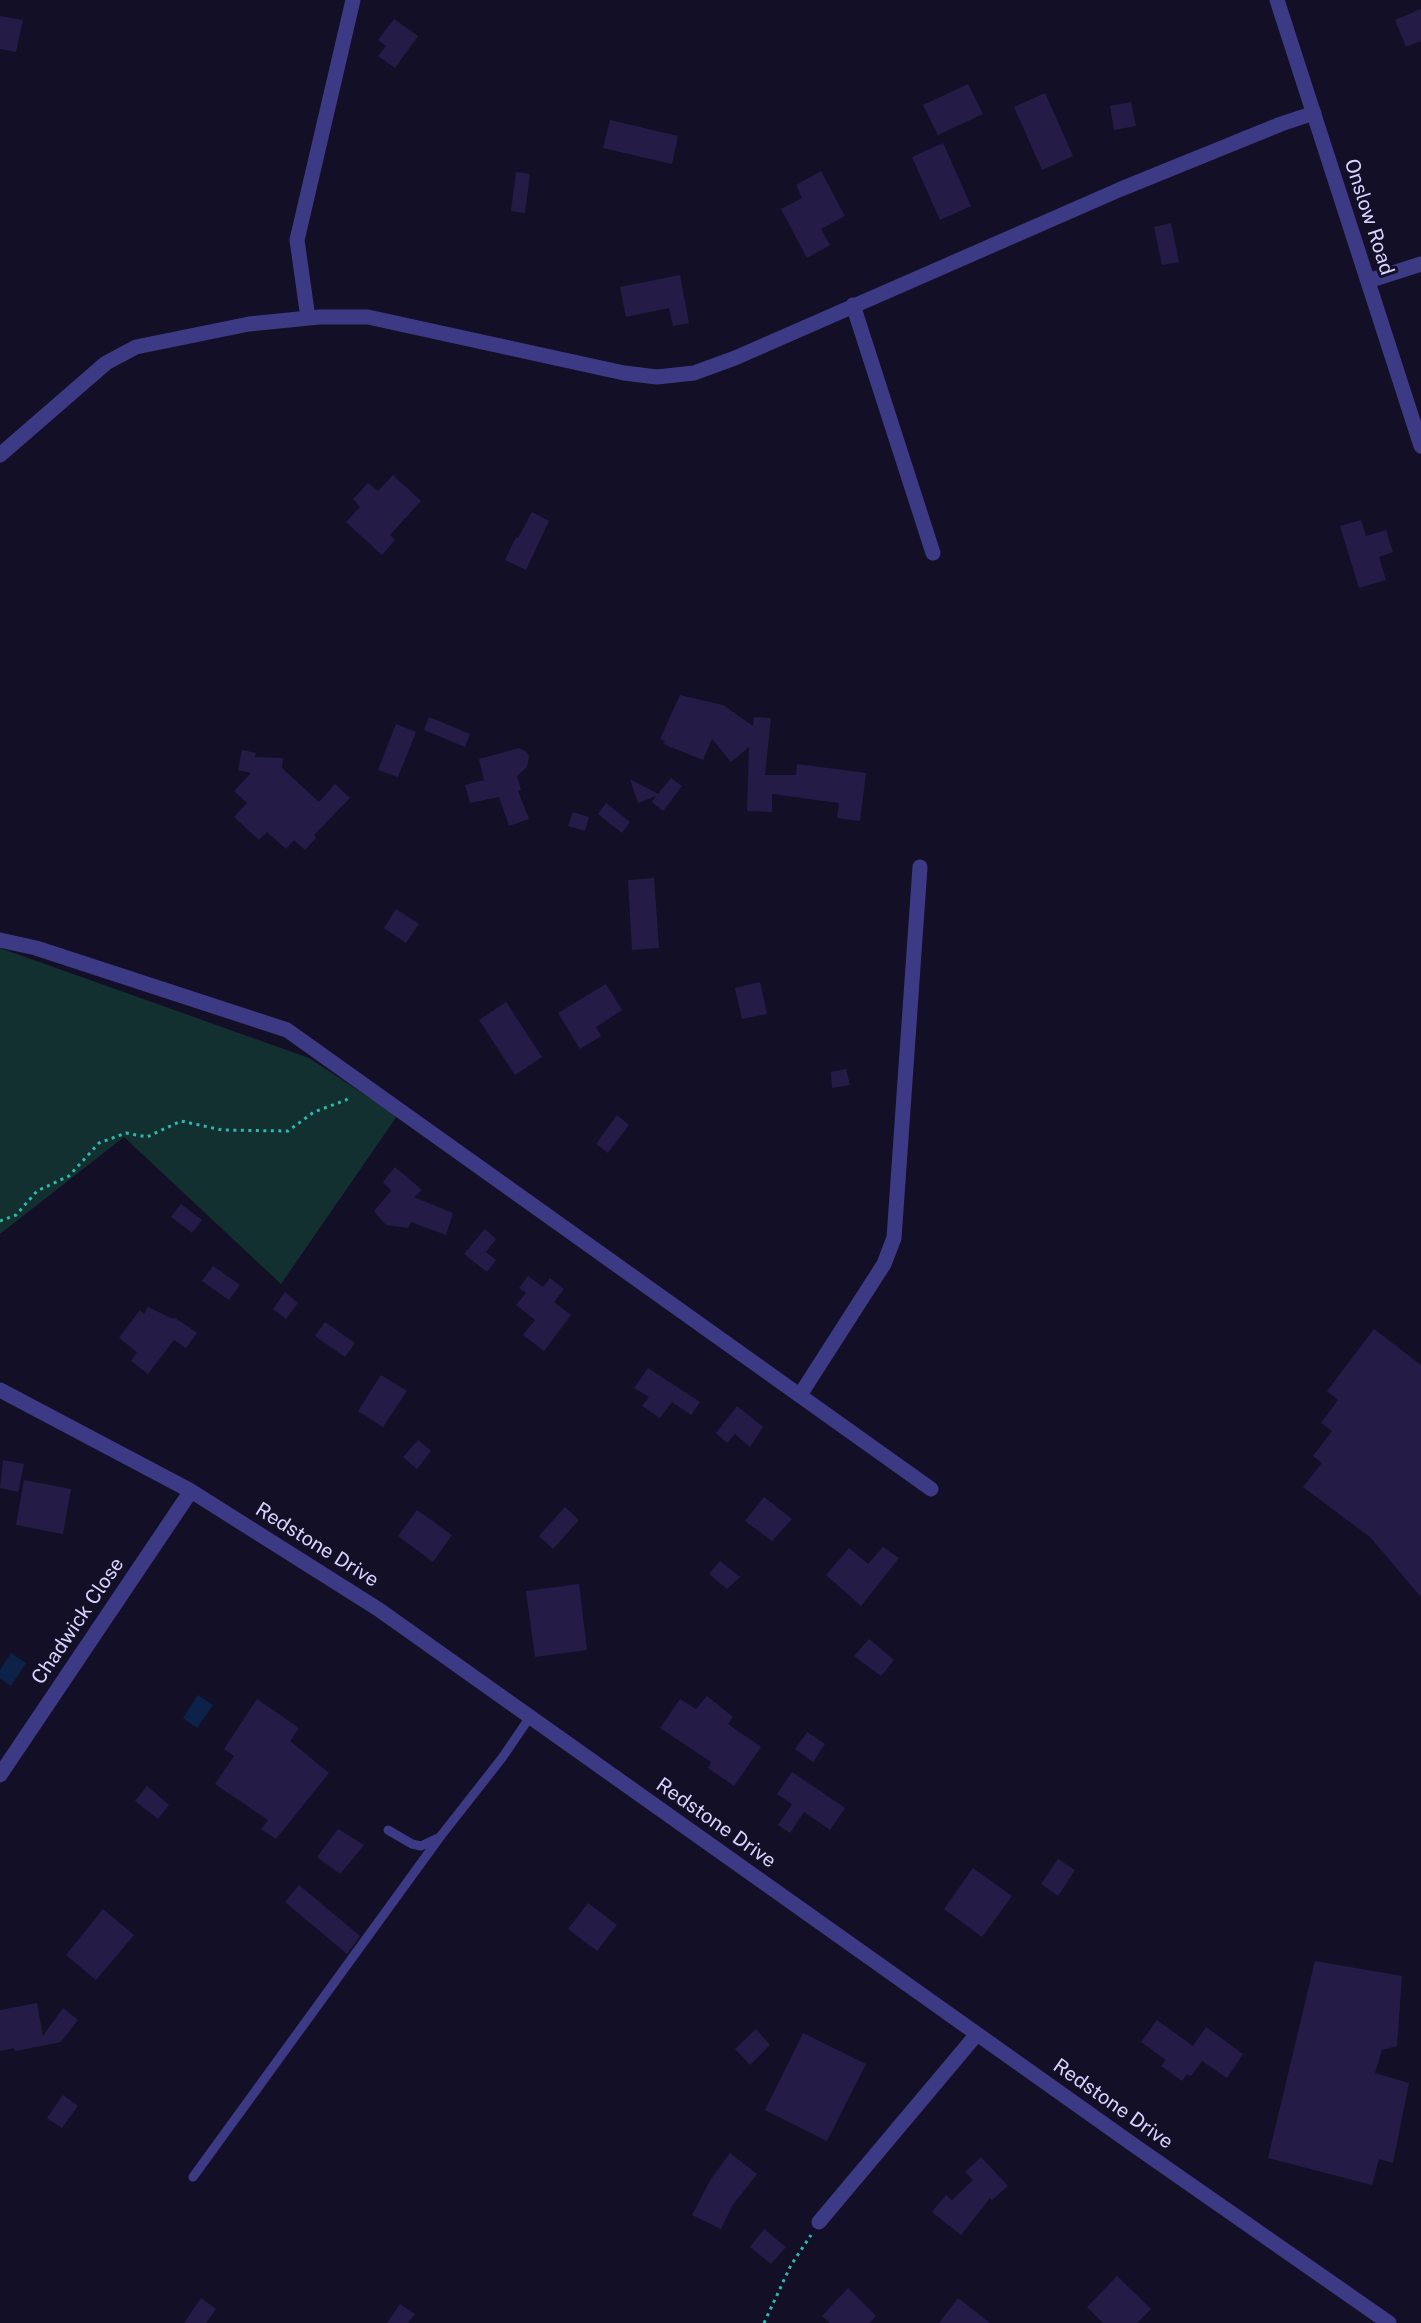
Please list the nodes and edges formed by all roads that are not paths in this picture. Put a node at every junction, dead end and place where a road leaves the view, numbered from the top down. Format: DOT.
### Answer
graph roads {
  1 [pos="353,0"];
  2 [pos="1277,0"];
  3 [pos="1314,113"];
  4 [pos="1421,264"];
  5 [pos="1368,281"];
  6 [pos="853,305"];
  7 [pos="308,318"];
  8 [pos="1421,446"];
  9 [pos="0,455"];
  10 [pos="933,553"];
  11 [pos="920,867"];
  12 [pos="0,940"];
  13 [pos="0,1390"];
  14 [pos="800,1395"];
  15 [pos="931,1488"];
  16 [pos="191,1491"];
  17 [pos="530,1717"];
  18 [pos="0,1774"];
  19 [pos="388,1830"];
  20 [pos="440,1837"];
  21 [pos="977,2034"];
  22 [pos="193,2177"];
  23 [pos="819,2222"];
  24 [pos="1389,2323"];
  1 -- 7 [label="street"];
  2 -- 3 [label="street, Onslow Road"];
  3 -- 5 [label="street, Onslow Road"];
  3 -- 6 [label="street"];
  4 -- 5 [label="street"];
  5 -- 8 [label="street, Onslow Road"];
  6 -- 7 [label="street"];
  6 -- 10 [label="street"];
  7 -- 9 [label="street"];
  11 -- 14 [label="street"];
  12 -- 14 [label="street"];
  13 -- 16 [label="street, Redstone Drive"];
  14 -- 15 [label="street"];
  16 -- 17 [label="street, Redstone Drive"];
  16 -- 18 [label="street, Chadwick Close"];
  17 -- 20 [label="lane"];
  17 -- 21 [label="street, Redstone Drive"];
  19 -- 20 [label="lane"];
  20 -- 22 [label="lane"];
  21 -- 23 [label="street"];
  21 -- 24 [label="street, Redstone Drive"];
}
